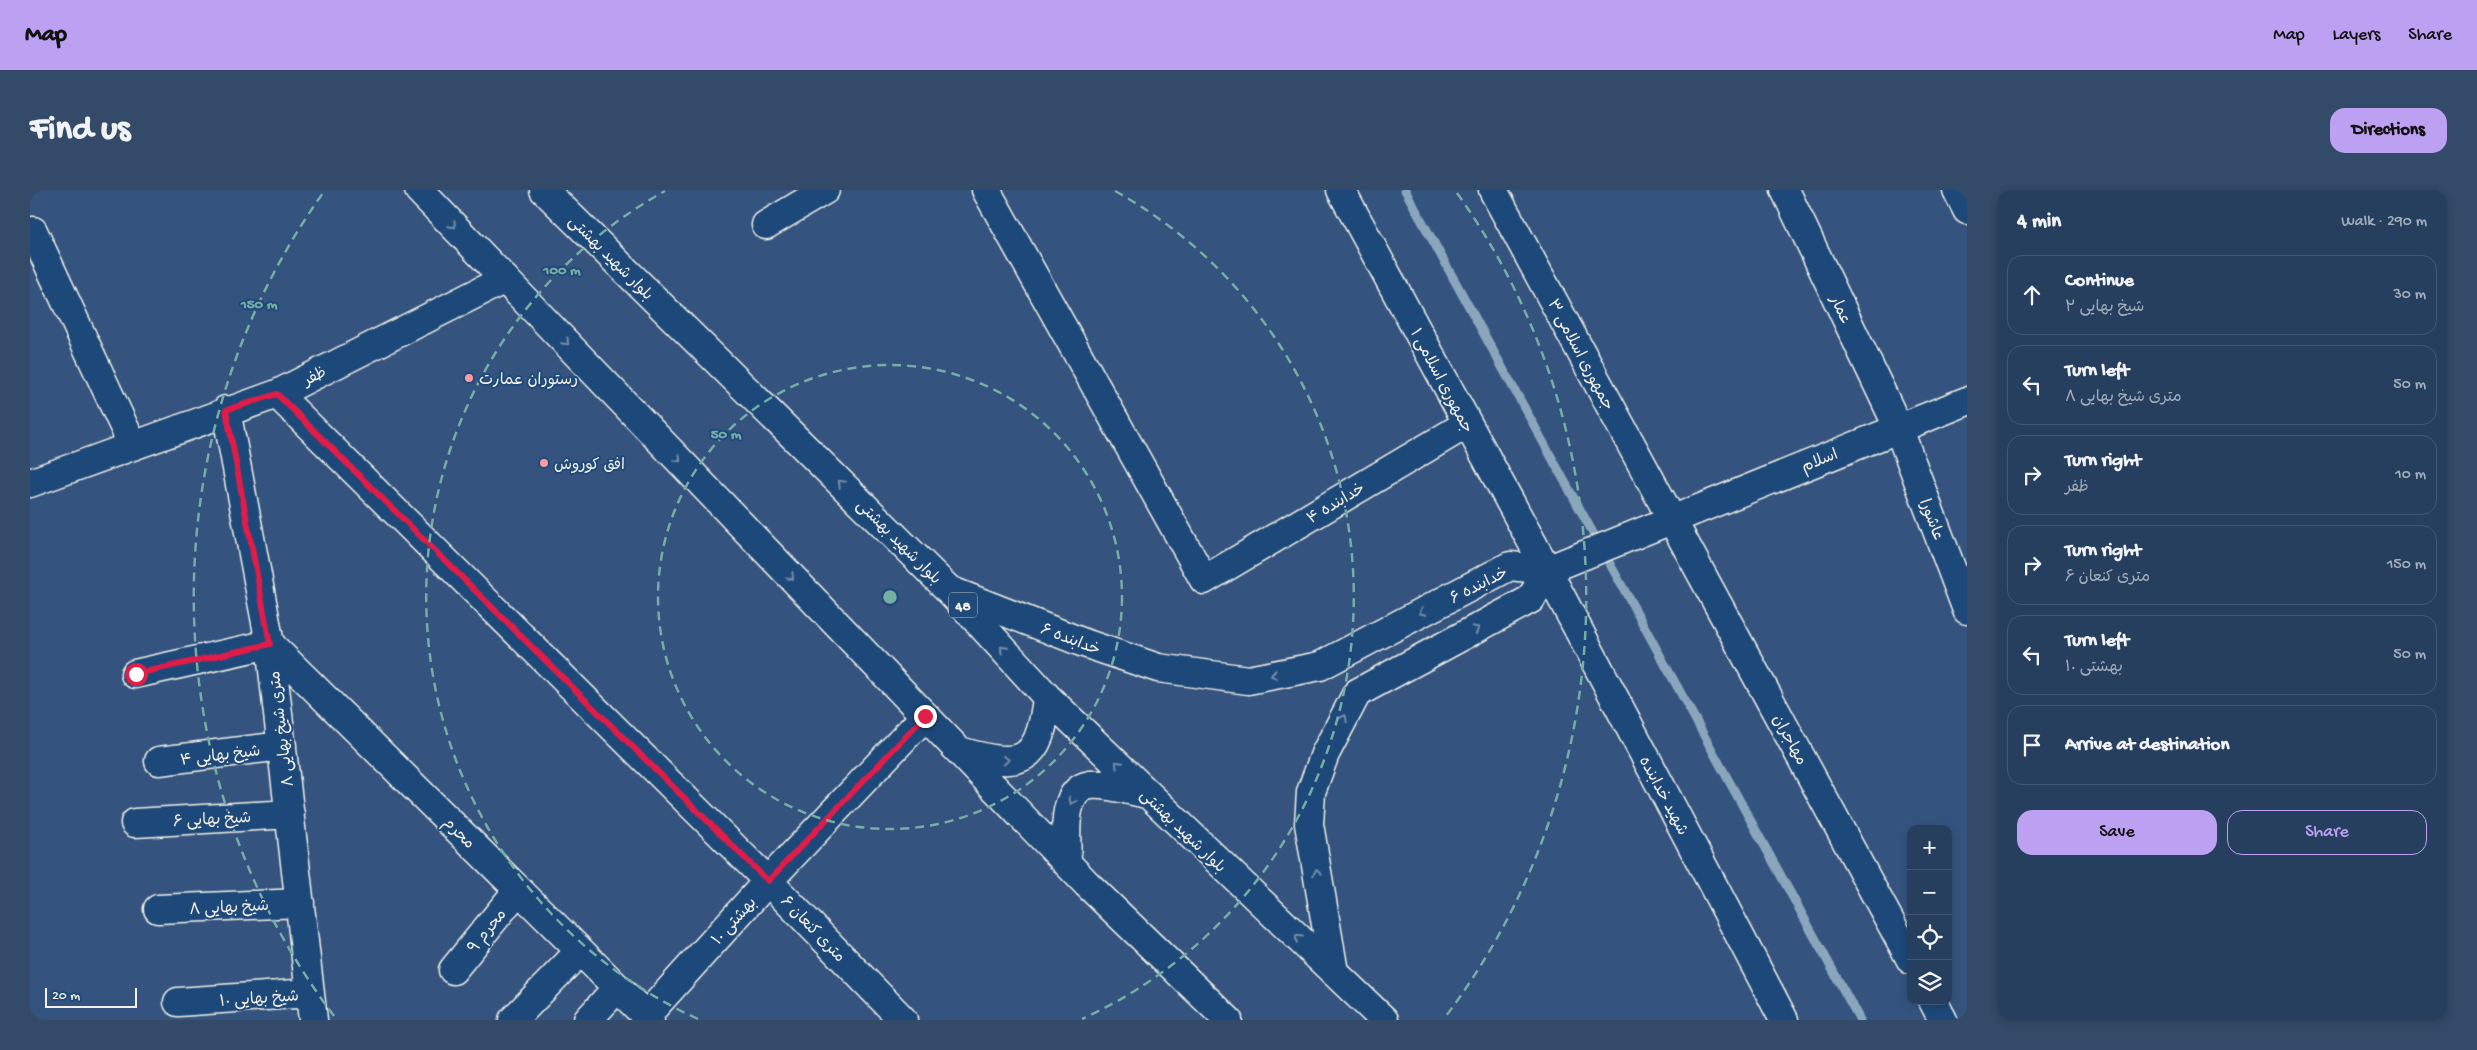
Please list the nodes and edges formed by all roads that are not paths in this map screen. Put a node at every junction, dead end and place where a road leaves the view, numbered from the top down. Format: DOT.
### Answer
graph roads {
  1 [pos="419,190"];
  2 [pos="544,190"];
  3 [pos="825,190"];
  4 [pos="986,190"];
  5 [pos="1341,190"];
  6 [pos="1493,190"];
  7 [pos="1785,190"];
  8 [pos="1957,190"];
  9 [pos="1967,210"];
  10 [pos="766,225"];
  11 [pos="33,231"];
  12 [pos="505,279"];
  13 [pos="277,394"];
  14 [pos="1967,401"];
  15 [pos="226,410"];
  16 [pos="1467,424"];
  17 [pos="1898,428"];
  18 [pos="133,446"];
  19 [pos="30,483"];
  20 [pos="1670,518"];
  21 [pos="1547,570"];
  22 [pos="949,590"];
  23 [pos="1967,610"];
  24 [pos="270,644"];
  25 [pos="136,674"];
  26 [pos="1047,697"];
  27 [pos="925,716"];
  28 [pos="282,746"];
  29 [pos="958,751"];
  30 [pos="159,761"];
  31 [pos="1147,794"];
  32 [pos="290,814"];
  33 [pos="135,823"];
  34 [pos="1067,863"];
  35 [pos="768,881"];
  36 [pos="518,890"];
  37 [pos="300,903"];
  38 [pos="158,909"];
  39 [pos="580,951"];
  40 [pos="1907,953"];
  41 [pos="453,970"];
  42 [pos="1334,972"];
  43 [pos="617,988"];
  44 [pos="310,993"];
  45 [pos="178,1002"];
  46 [pos="1935,1005"];
  47 [pos="648,1018"];
  48 [pos="313,1020"];
  49 [pos="513,1020"];
  50 [pos="588,1020"];
  51 [pos="903,1020"];
  52 [pos="1228,1020"];
  53 [pos="1384,1020"];
  54 [pos="1784,1020"];
  55 [pos="1943,1020"];
  1 -- 12 [label="street, one-way"];
  22 -- 2 [label="street, بلوار شهید بهشتی / 48, one-way"];
  3 -- 10 [label="street"];
  4 -- 16 [label="street, خدابنده ۴"];
  5 -- 16 [label="street, جمهوری اسلامی ۱"];
  6 -- 20 [label="street, جمهوری اسلامی ۳"];
  7 -- 17 [label="street, عمار"];
  8 -- 9 [label="street"];
  11 -- 18 [label="street"];
  12 -- 13 [label="street, ظفر"];
  12 -- 27 [label="street, one-way"];
  13 -- 15 [label="street, ظفر"];
  13 -- 35 [label="street, ۶ متری کنعان"];
  14 -- 17 [label="street, اسلام"];
  15 -- 18 [label="street, ظفر"];
  15 -- 24 [label="street, ۸ متری شیخ بهایی"];
  16 -- 21 [label="street, جمهوری اسلامی ۱"];
  17 -- 20 [label="street, اسلام"];
  17 -- 23 [label="street, عاشورا"];
  18 -- 19 [label="street, ظفر"];
  20 -- 21 [label="street, اسلام"];
  20 -- 40 [label="street, مهاجران"];
  21 -- 22 [label="street, خدابنده ۶, one-way"];
  42 -- 21 [label="street, one-way"];
  21 -- 54 [label="street, شهید خدابنده"];
  26 -- 22 [label="street, بلوار شهید بهشتی / 48, one-way"];
  24 -- 25 [label="street"];
  24 -- 28 [label="street, ۸ متری شیخ بهایی"];
  24 -- 36 [label="street, محرم"];
  29 -- 26 [label="street, one-way"];
  31 -- 26 [label="street, بلوار شهید بهشتی / 48, one-way"];
  27 -- 29 [label="street"];
  27 -- 35 [label="street, بهشتی ۱۰"];
  28 -- 30 [label="street, شیخ بهایی ۴"];
  28 -- 32 [label="street, ۸ متری شیخ بهایی"];
  29 -- 34 [label="street"];
  31 -- 34 [label="street, one-way"];
  42 -- 31 [label="street, بلوار شهید بهشتی / 48, one-way"];
  32 -- 33 [label="street, شیخ بهایی ۶"];
  32 -- 37 [label="street, ۸ متری شیخ بهایی"];
  34 -- 52 [label="street"];
  35 -- 47 [label="street, بهشتی ۱۰"];
  35 -- 51 [label="street, ۶ متری کنعان"];
  36 -- 39 [label="street, محرم"];
  36 -- 41 [label="street, محرم ۹"];
  37 -- 38 [label="street, شیخ بهایی ۸"];
  37 -- 44 [label="street, ۸ متری شیخ بهایی"];
  39 -- 43 [label="street, محرم"];
  39 -- 49 [label="street"];
  42 -- 53 [label="street, بلوار شهید بهشتی / 48"];
  43 -- 47 [label="street, محرم"];
  43 -- 50 [label="street"];
  44 -- 45 [label="street, شیخ بهایی ۱۰"];
  44 -- 48 [label="street, ۸ متری شیخ بهایی"];
  46 -- 55 [label="street"];
}
